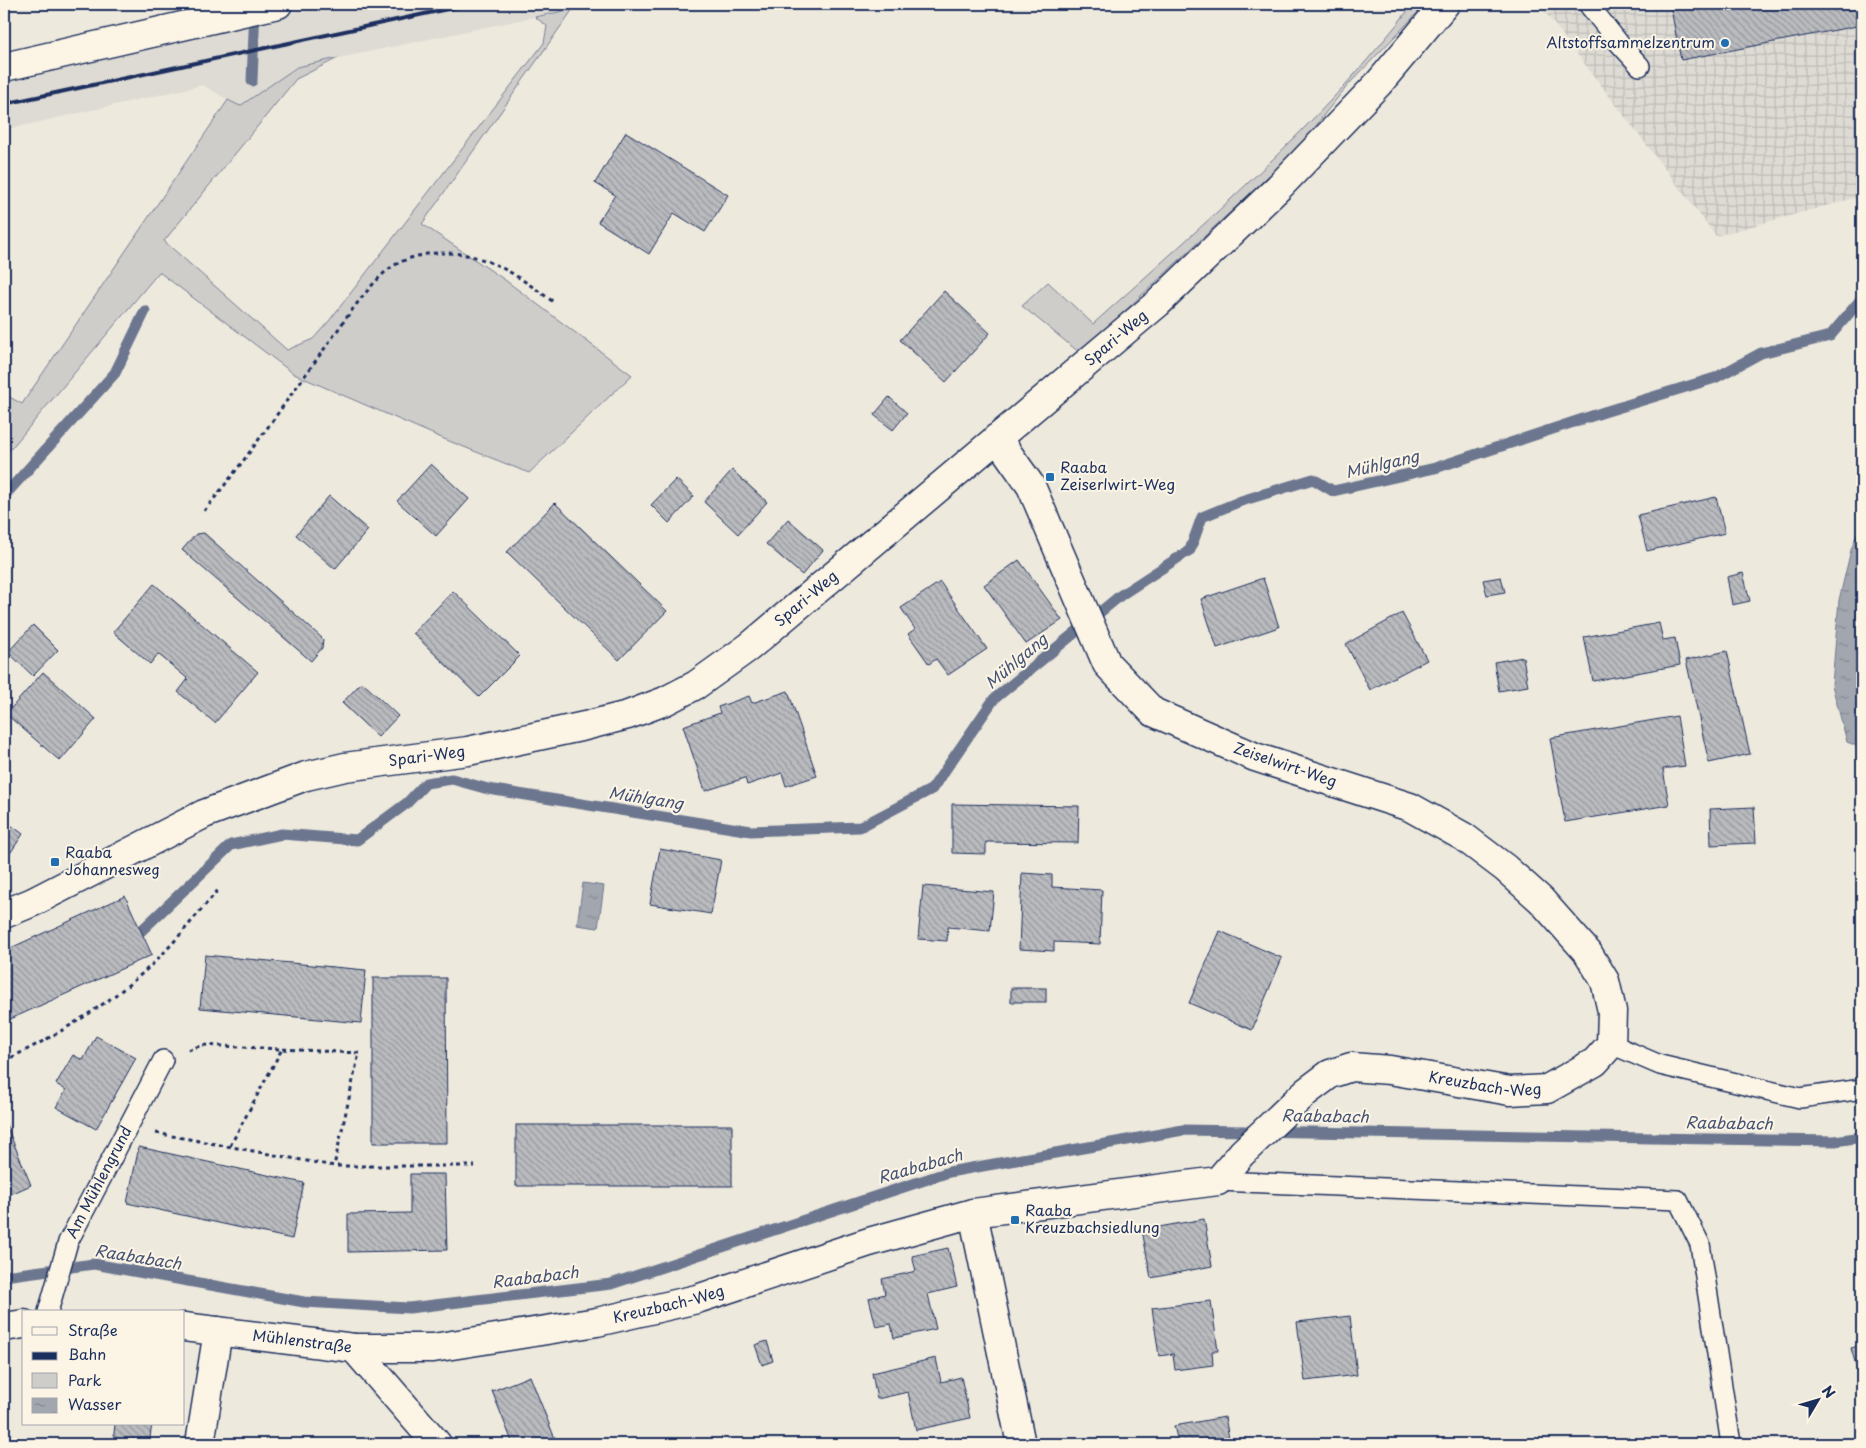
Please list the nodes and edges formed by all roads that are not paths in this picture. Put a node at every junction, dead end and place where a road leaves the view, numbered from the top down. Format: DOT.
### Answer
graph roads {
  1 [pos="277,4"];
  2 [pos="1445,4"];
  3 [pos="1588,4"];
  4 [pos="1640,66"];
  5 [pos="4,67"];
  6 [pos="997,438"];
  7 [pos="4,914"];
  8 [pos="1612,1044"];
  9 [pos="163,1060"];
  10 [pos="1862,1089"];
  11 [pos="1218,1181"];
  12 [pos="973,1213"];
  13 [pos="49,1310"];
  14 [pos="22,1324"];
  15 [pos="4,1326"];
  16 [pos="185,1327"];
  17 [pos="218,1331"];
  18 [pos="354,1348"];
  19 [pos="200,1444"];
  20 [pos="437,1444"];
  21 [pos="1021,1444"];
  22 [pos="1731,1444"];
  1 -- 5 [label="street"];
  2 -- 6 [label="street, Spari-Weg"];
  3 -- 4 [label="lane"];
  6 -- 7 [label="street, Spari-Weg"];
  6 -- 8 [label="street, Zeiselwirt-Weg"];
  8 -- 10 [label="lane"];
  8 -- 11 [label="street, Kreuzbach-Weg"];
  9 -- 13 [label="lane, Am Mühlengrund"];
  11 -- 12 [label="street, Kreuzbach-Weg"];
  11 -- 22 [label="lane, Kreuzbach-Weg"];
  12 -- 18 [label="street, Kreuzbach-Weg"];
  12 -- 21 [label="street"];
  14 -- 15 [label="street"];
  16 -- 17 [label="street, Mühlenstraße"];
  17 -- 18 [label="street, Mühlenstraße"];
  17 -- 19 [label="street"];
  18 -- 20 [label="street, Mühlenstraße"];
}
